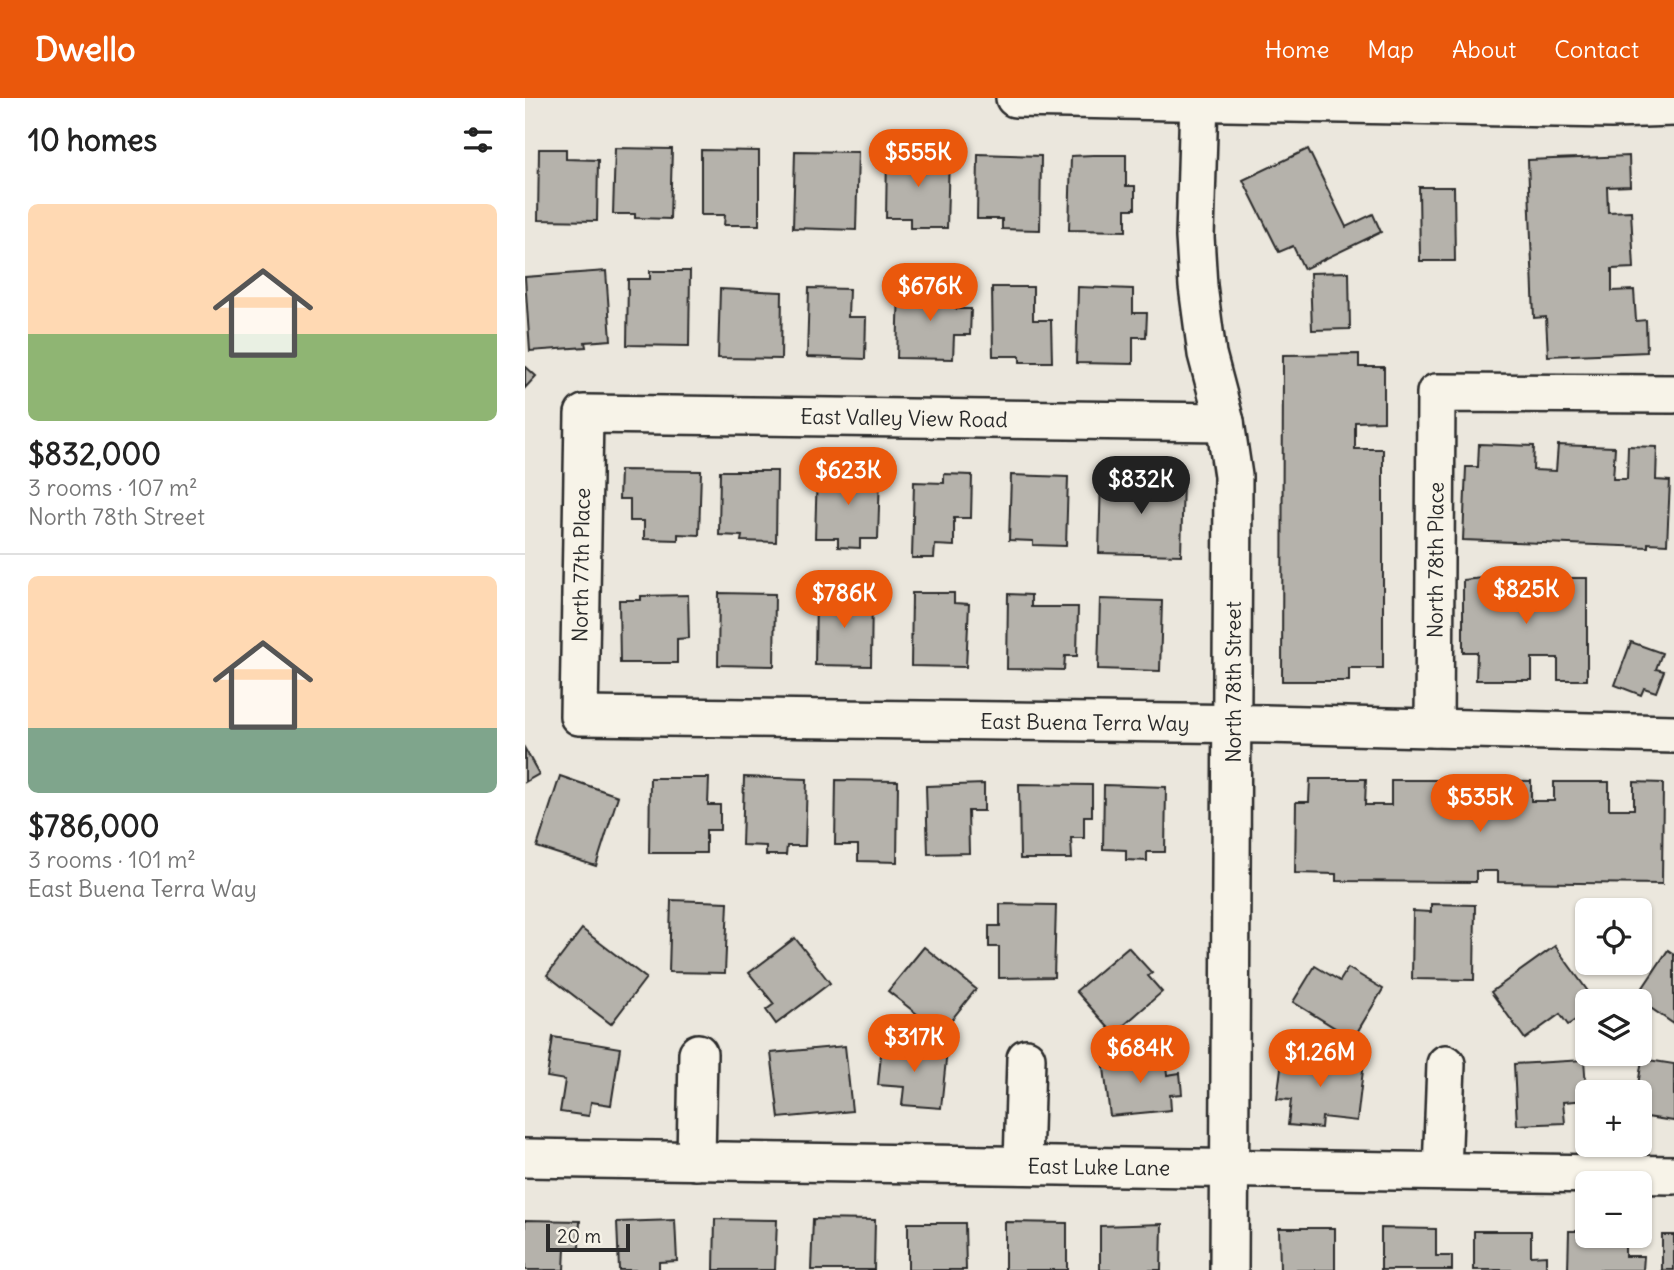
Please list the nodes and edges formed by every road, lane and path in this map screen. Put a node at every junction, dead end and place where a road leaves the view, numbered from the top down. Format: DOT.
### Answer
graph roads {
  1 [pos="1015,98"];
  2 [pos="1198,99"];
  3 [pos="1674,107"];
  4 [pos="1674,394"];
  5 [pos="584,414"];
  6 [pos="1225,422"];
  7 [pos="579,716"];
  8 [pos="1233,724"];
  9 [pos="1434,728"];
  10 [pos="1674,734"];
  11 [pos="698,1054"];
  12 [pos="1026,1058"];
  13 [pos="1446,1064"];
  14 [pos="525,1158"];
  15 [pos="695,1161"];
  16 [pos="1023,1165"];
  17 [pos="1230,1170"];
  18 [pos="1442,1171"];
  19 [pos="1674,1175"];
  20 [pos="1229,1270"];
  1 -- 2 [label="street"];
  2 -- 3 [label="street"];
  2 -- 6 [label="street, North 78th Street"];
  4 -- 9 [label="street, North 78th Place"];
  5 -- 6 [label="street, East Valley View Road"];
  5 -- 7 [label="street, North 77th Place"];
  6 -- 8 [label="street, North 78th Street"];
  7 -- 8 [label="street, East Buena Terra Way"];
  8 -- 9 [label="street, East Buena Terra Way"];
  8 -- 17 [label="street, North 78th Street"];
  9 -- 10 [label="street, East Buena Terra Way"];
  11 -- 15 [label="street"];
  12 -- 16 [label="street"];
  13 -- 18 [label="street"];
  14 -- 15 [label="street, East Luke Lane"];
  15 -- 16 [label="street, East Luke Lane"];
  16 -- 17 [label="street, East Luke Lane"];
  17 -- 18 [label="street, East Luke Lane"];
  17 -- 20 [label="street, North 78th Street"];
  18 -- 19 [label="street, East Luke Lane"];
}
